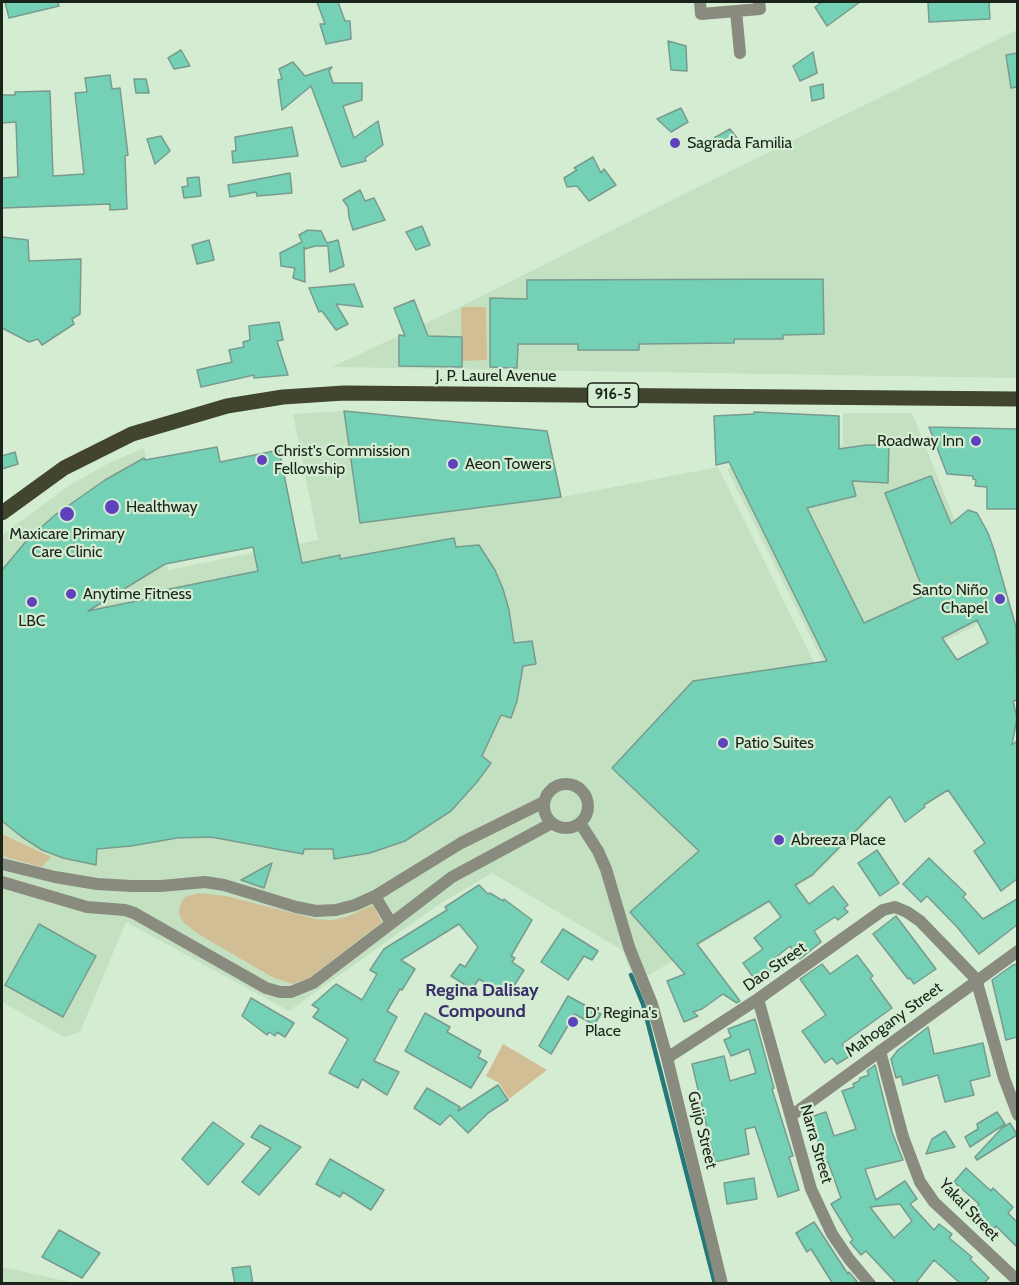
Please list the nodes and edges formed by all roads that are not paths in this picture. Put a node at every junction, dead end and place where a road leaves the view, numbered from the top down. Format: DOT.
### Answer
graph roads {
  1 [pos="700,2"];
  2 [pos="759,2"];
  3 [pos="736,11"];
  4 [pos="740,53"];
  5 [pos="1017,399"];
  6 [pos="2,513"];
  7 [pos="544,802"];
  8 [pos="552,823"];
  9 [pos="580,823"];
  10 [pos="2,864"];
  11 [pos="2,882"];
  12 [pos="375,896"];
  13 [pos="391,923"];
  14 [pos="1017,951"];
  15 [pos="976,979"];
  16 [pos="758,999"];
  17 [pos="880,1051"];
  18 [pos="668,1058"];
  19 [pos="1017,1115"];
  20 [pos="791,1116"];
  21 [pos="1017,1281"];
  22 [pos="722,1284"];
  23 [pos="870,1284"];
  1 -- 3 [label="street"];
  2 -- 3 [label="street"];
  3 -- 4 [label="street"];
  5 -- 6 [label="main road, J. P. Laurel Avenue / 916-5"];
  7 -- 8 [label="street"];
  7 -- 9 [label="street"];
  7 -- 12 [label="street"];
  8 -- 9 [label="street"];
  8 -- 13 [label="street"];
  9 -- 18 [label="street, Guijo Street"];
  10 -- 12 [label="street"];
  11 -- 13 [label="street"];
  12 -- 13 [label="street"];
  14 -- 15 [label="street, Mahogany Street"];
  15 -- 16 [label="street, Dao Street"];
  15 -- 17 [label="street, Mahogany Street"];
  15 -- 19 [label="street"];
  16 -- 18 [label="street, Dao Street"];
  16 -- 20 [label="street, Narra Street"];
  17 -- 20 [label="street, Mahogany Street"];
  17 -- 21 [label="street, Yakal Street"];
  18 -- 22 [label="street, Guijo Street"];
  20 -- 23 [label="street, Narra Street"];
}
